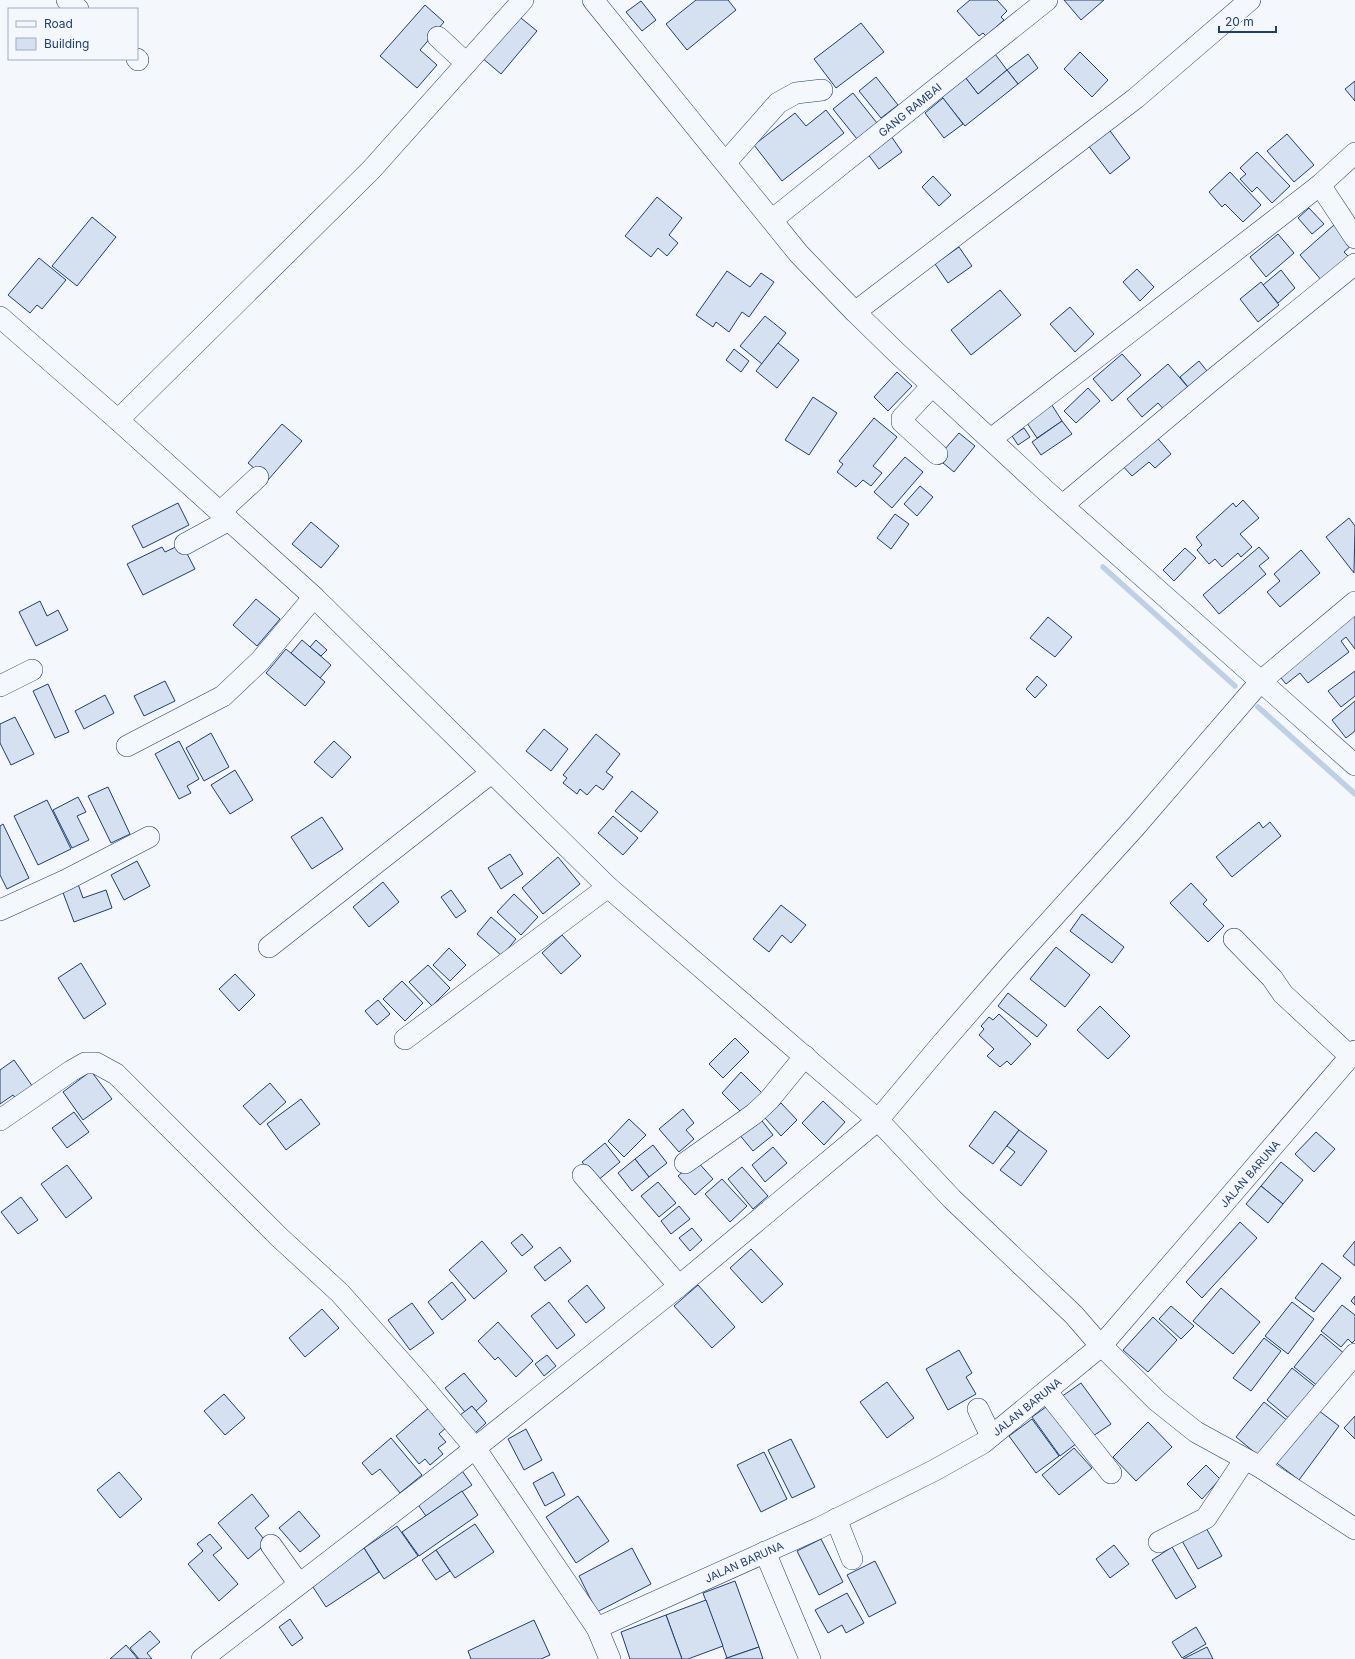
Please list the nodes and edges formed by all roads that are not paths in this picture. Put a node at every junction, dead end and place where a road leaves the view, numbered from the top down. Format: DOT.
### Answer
graph roads {
  1 [pos="67,0"];
  2 [pos="523,0"];
  3 [pos="593,0"];
  4 [pos="1047,0"];
  5 [pos="1250,0"];
  6 [pos="77,8"];
  7 [pos="438,37"];
  8 [pos="466,63"];
  9 [pos="822,90"];
  10 [pos="1355,153"];
  11 [pos="726,162"];
  12 [pos="1320,185"];
  13 [pos="773,219"];
  14 [pos="1355,238"];
  15 [pos="1355,264"];
  16 [pos="854,312"];
  17 [pos="0,317"];
  18 [pos="932,386"];
  19 [pos="118,420"];
  20 [pos="991,439"];
  21 [pos="936,454"];
  22 [pos="258,478"];
  23 [pos="1062,505"];
  24 [pos="225,516"];
  25 [pos="185,544"];
  26 [pos="314,596"];
  27 [pos="1355,602"];
  28 [pos="32,670"];
  29 [pos="1260,681"];
  30 [pos="0,686"];
  31 [pos="127,746"];
  32 [pos="1355,765"];
  33 [pos="491,773"];
  34 [pos="149,837"];
  35 [pos="608,887"];
  36 [pos="0,910"];
  37 [pos="1234,939"];
  38 [pos="268,947"];
  39 [pos="405,1039"];
  40 [pos="1353,1054"];
  41 [pos="805,1056"];
  42 [pos="0,1120"];
  43 [pos="878,1120"];
  44 [pos="685,1163"];
  45 [pos="583,1175"];
  46 [pos="679,1286"];
  47 [pos="1101,1346"];
  48 [pos="1355,1354"];
  49 [pos="1046,1392"];
  50 [pos="978,1409"];
  51 [pos="991,1436"];
  52 [pos="475,1448"];
  53 [pos="1252,1463"];
  54 [pos="1111,1473"];
  55 [pos="836,1519"];
  56 [pos="1355,1529"];
  57 [pos="1159,1542"];
  58 [pos="271,1545"];
  59 [pos="765,1552"];
  60 [pos="852,1559"];
  61 [pos="300,1584"];
  62 [pos="597,1628"];
  63 [pos="202,1659"];
  64 [pos="610,1659"];
  65 [pos="810,1659"];
  1 -- 6 [label="street"];
  2 -- 8 [label="street"];
  3 -- 11 [label="street"];
  4 -- 13 [label="street, GANG RAMBAI"];
  5 -- 16 [label="street"];
  7 -- 8 [label="street"];
  8 -- 19 [label="street"];
  9 -- 11 [label="street"];
  10 -- 12 [label="street"];
  11 -- 13 [label="street"];
  12 -- 14 [label="street"];
  12 -- 20 [label="street"];
  13 -- 16 [label="street"];
  15 -- 23 [label="street"];
  16 -- 18 [label="street"];
  17 -- 19 [label="street"];
  18 -- 20 [label="street"];
  18 -- 21 [label="street"];
  19 -- 24 [label="street"];
  20 -- 23 [label="street"];
  22 -- 24 [label="street"];
  23 -- 29 [label="street"];
  24 -- 25 [label="street"];
  24 -- 26 [label="street"];
  26 -- 31 [label="street"];
  26 -- 33 [label="street"];
  27 -- 29 [label="street"];
  28 -- 30 [label="street"];
  29 -- 32 [label="street"];
  29 -- 43 [label="street"];
  33 -- 35 [label="street"];
  33 -- 38 [label="street"];
  34 -- 36 [label="street"];
  35 -- 39 [label="street"];
  35 -- 41 [label="street"];
  37 -- 40 [label="street"];
  40 -- 47 [label="street, JALAN BARUNA"];
  41 -- 43 [label="street"];
  41 -- 44 [label="street"];
  42 -- 52 [label="street"];
  43 -- 46 [label="street"];
  43 -- 47 [label="street"];
  45 -- 46 [label="street"];
  46 -- 52 [label="street"];
  47 -- 49 [label="street, JALAN BARUNA"];
  47 -- 53 [label="street"];
  48 -- 53 [label="street"];
  49 -- 51 [label="street, JALAN BARUNA"];
  49 -- 54 [label="street"];
  50 -- 51 [label="street"];
  51 -- 55 [label="street, JALAN BARUNA"];
  52 -- 61 [label="street"];
  52 -- 62 [label="street"];
  53 -- 56 [label="street"];
  53 -- 57 [label="street"];
  55 -- 59 [label="street, JALAN BARUNA"];
  55 -- 60 [label="street"];
  58 -- 61 [label="street"];
  59 -- 62 [label="street, JALAN BARUNA"];
  59 -- 65 [label="street"];
  61 -- 63 [label="street"];
  62 -- 64 [label="street"];
}
